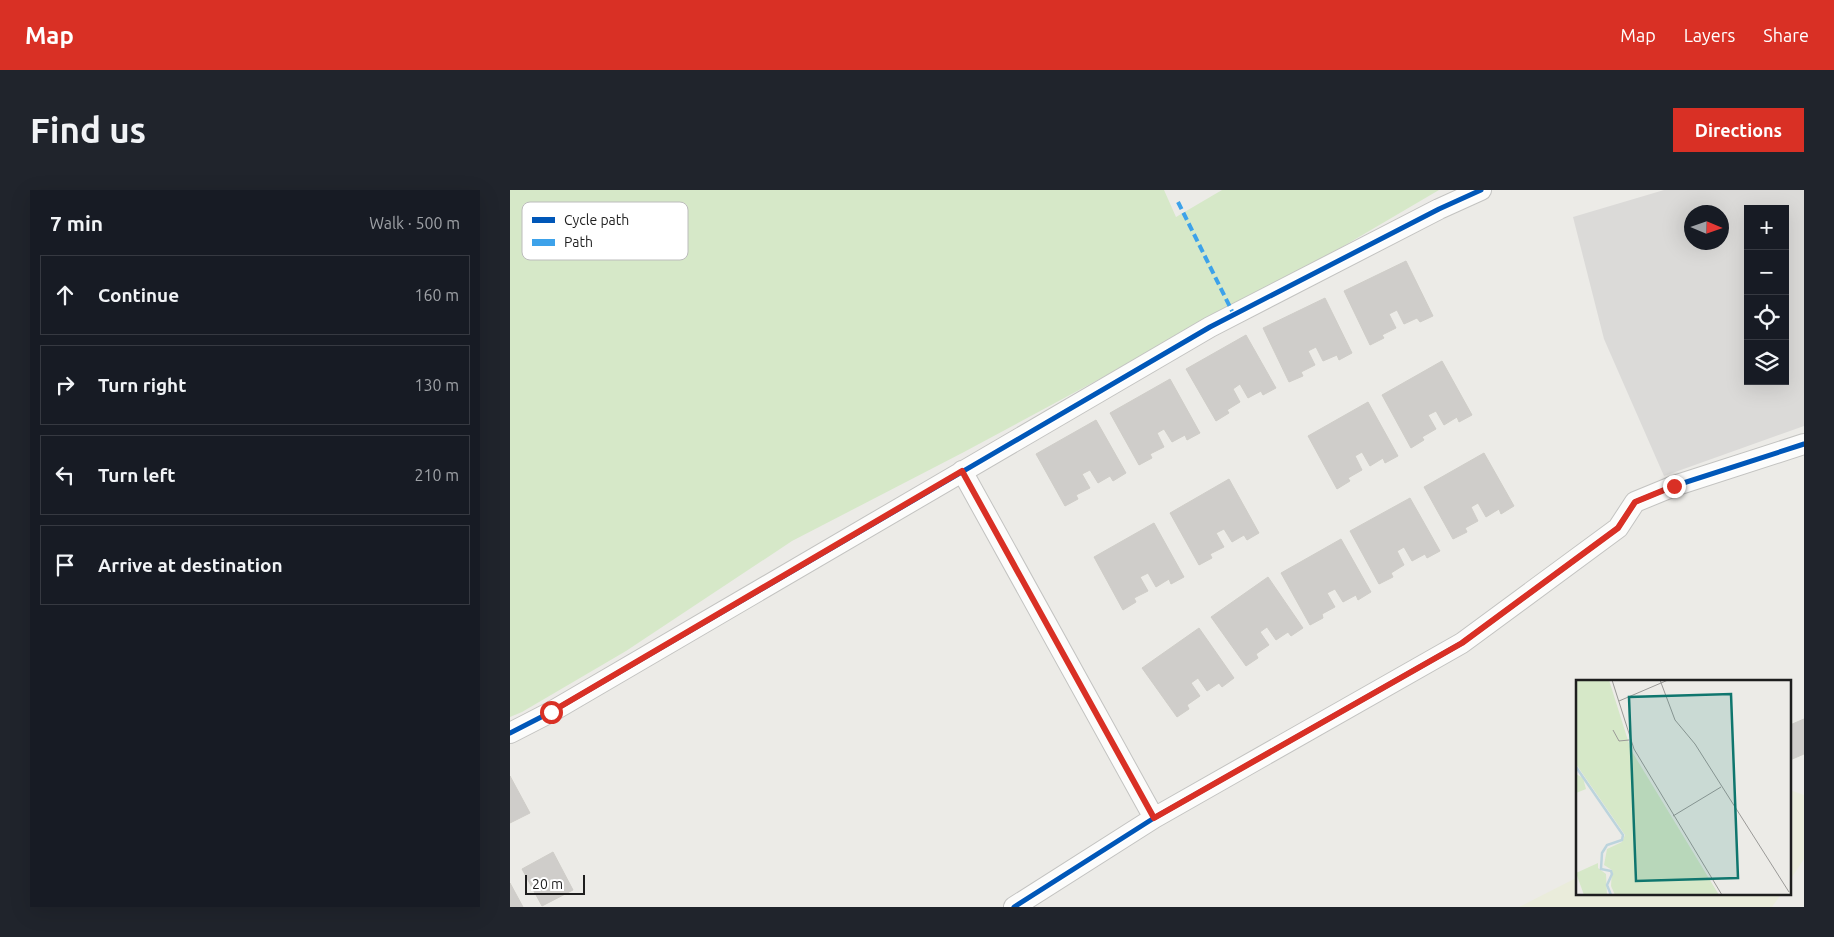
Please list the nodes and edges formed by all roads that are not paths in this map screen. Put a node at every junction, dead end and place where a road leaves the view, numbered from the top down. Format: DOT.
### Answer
graph roads {
  1 [pos="1481,190"];
  2 [pos="1804,444"];
  3 [pos="962,471"];
  4 [pos="510,733"];
  5 [pos="1154,818"];
  6 [pos="1014,907"];
  1 -- 3 [label="street"];
  2 -- 5 [label="street"];
  3 -- 4 [label="street"];
  3 -- 5 [label="street"];
  5 -- 6 [label="street"];
}
